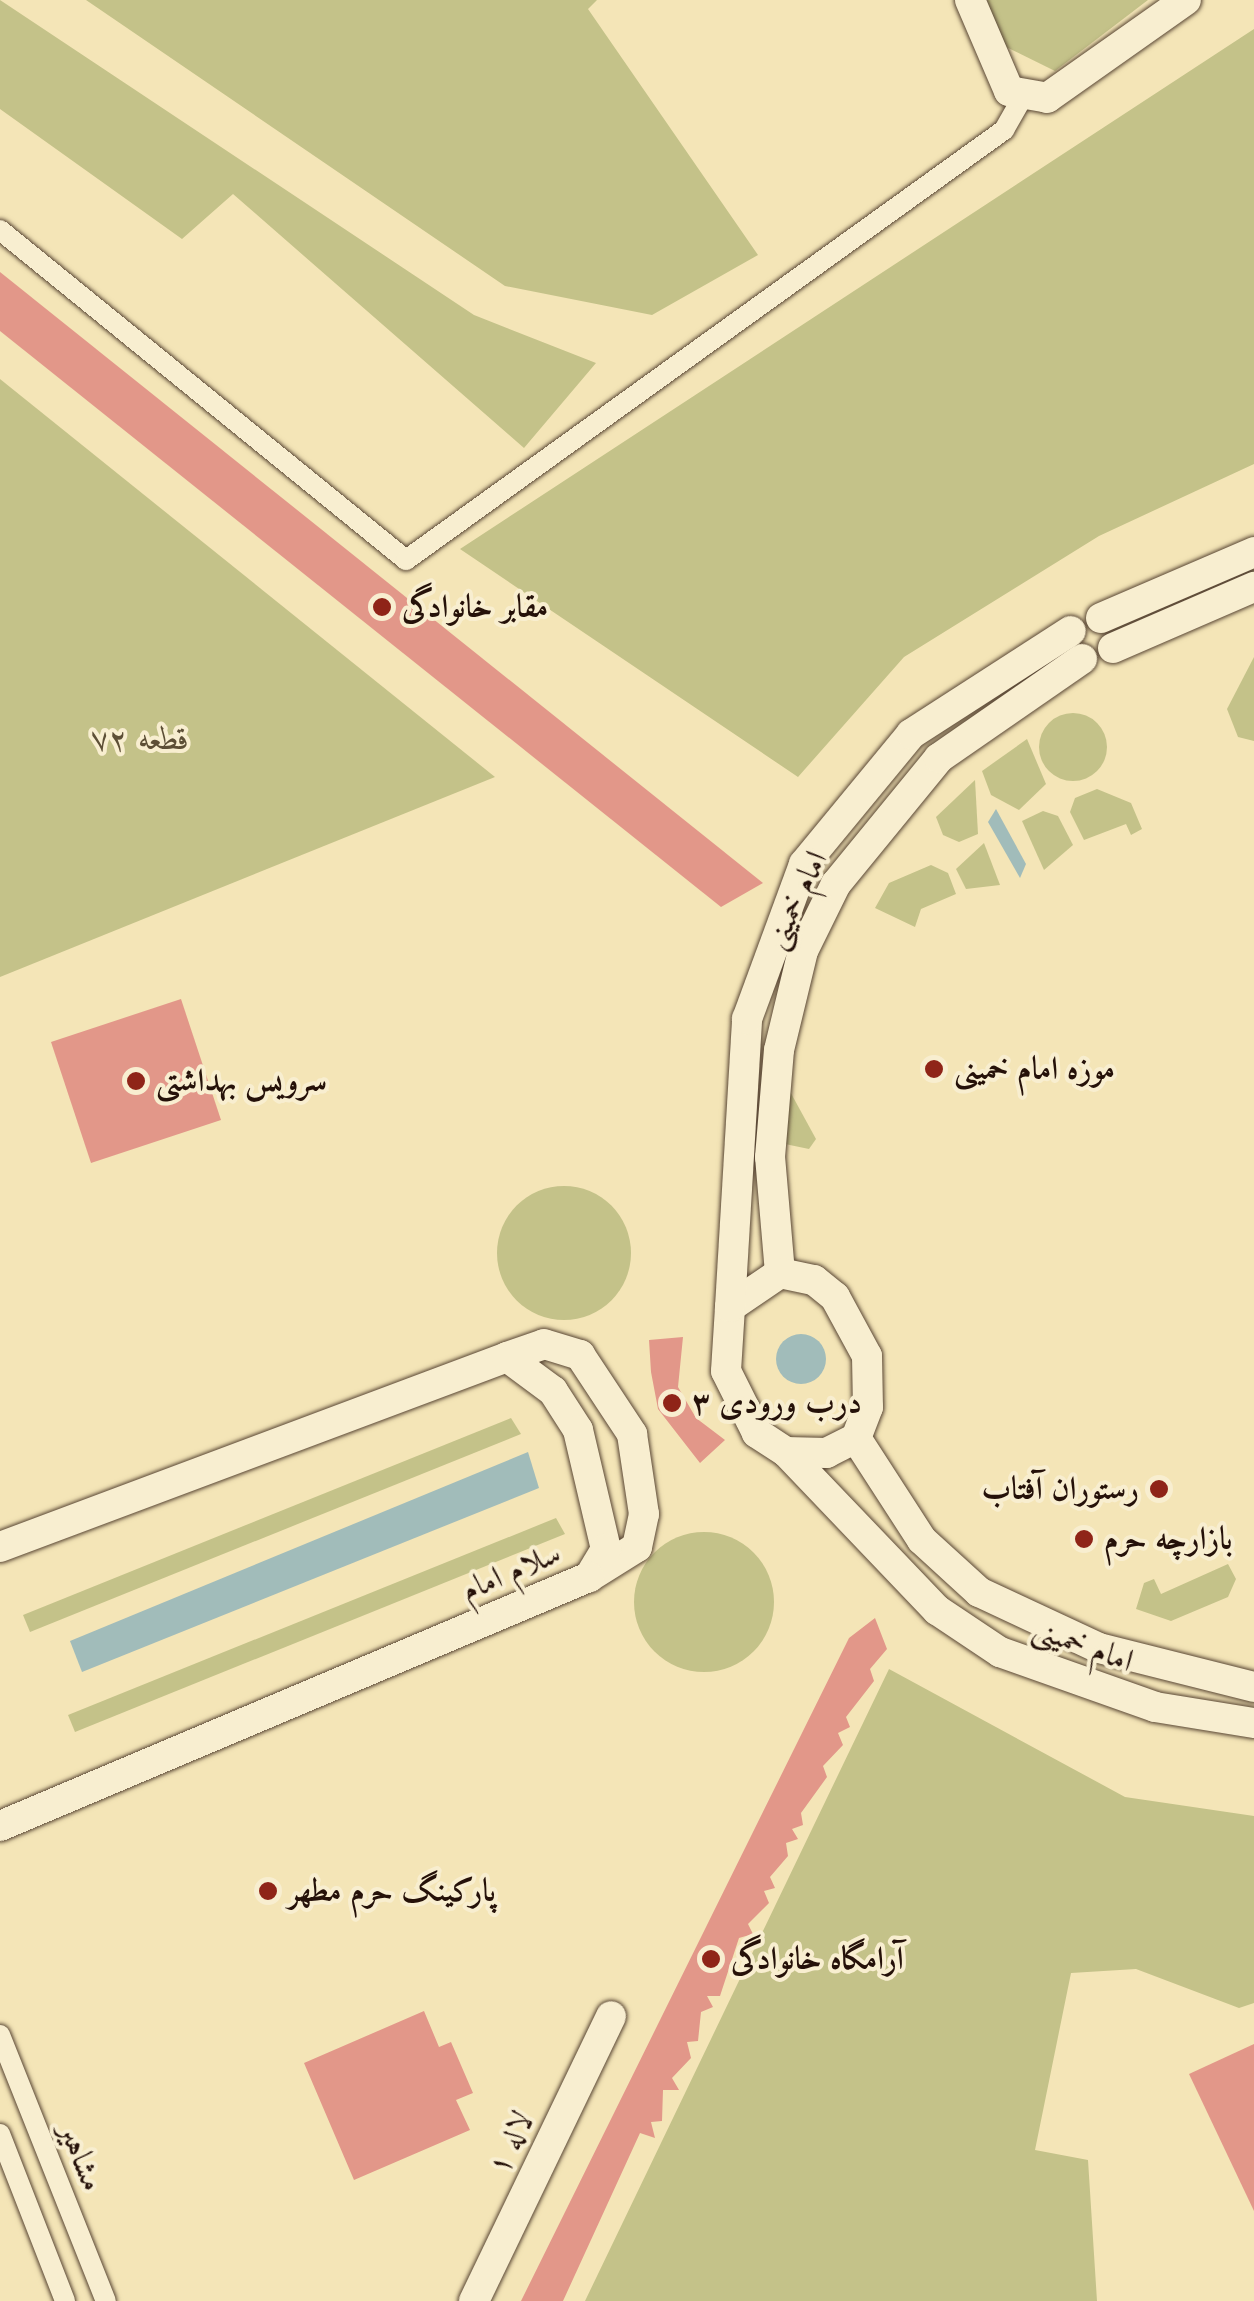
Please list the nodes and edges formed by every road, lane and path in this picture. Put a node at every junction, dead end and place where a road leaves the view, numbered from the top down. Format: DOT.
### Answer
graph roads {
  1 [pos="970,0"];
  2 [pos="1186,0"];
  3 [pos="1024,96"];
  4 [pos="0,230"];
  5 [pos="1254,552"];
  6 [pos="1254,587"];
  7 [pos="1101,618"];
  8 [pos="1076,645"];
  9 [pos="1112,648"];
  10 [pos="780,1273"];
  11 [pos="730,1307"];
  12 [pos="507,1357"];
  13 [pos="856,1438"];
  14 [pos="786,1452"];
  15 [pos="0,1547"];
  16 [pos="588,1577"];
  17 [pos="1254,1687"];
  18 [pos="1254,1723"];
  19 [pos="0,1826"];
  20 [pos="611,2016"];
  21 [pos="0,2035"];
  22 [pos="0,2134"];
  23 [pos="65,2301"];
  24 [pos="106,2301"];
  25 [pos="474,2301"];
  1 -- 3 [label="street"];
  2 -- 3 [label="street"];
  3 -- 4 [label="street"];
  5 -- 7 [label="street"];
  6 -- 9 [label="street"];
  7 -- 8 [label="street"];
  7 -- 9 [label="street"];
  8 -- 9 [label="street"];
  8 -- 10 [label="street, امام خمینی"];
  8 -- 11 [label="street, امام خمینی"];
  10 -- 11 [label="street"];
  10 -- 13 [label="street"];
  11 -- 14 [label="street"];
  12 -- 15 [label="street"];
  12 -- 16 [label="street, سلام امام"];
  12 -- 16 [label="street"];
  13 -- 14 [label="street"];
  13 -- 17 [label="street, امام خمینی"];
  14 -- 18 [label="street, امام خمینی"];
  16 -- 19 [label="street, سلام امام"];
  20 -- 25 [label="street, لاله ۱"];
  21 -- 24 [label="street, مشاهیر"];
  22 -- 23 [label="street, مشاهیر"];
}
